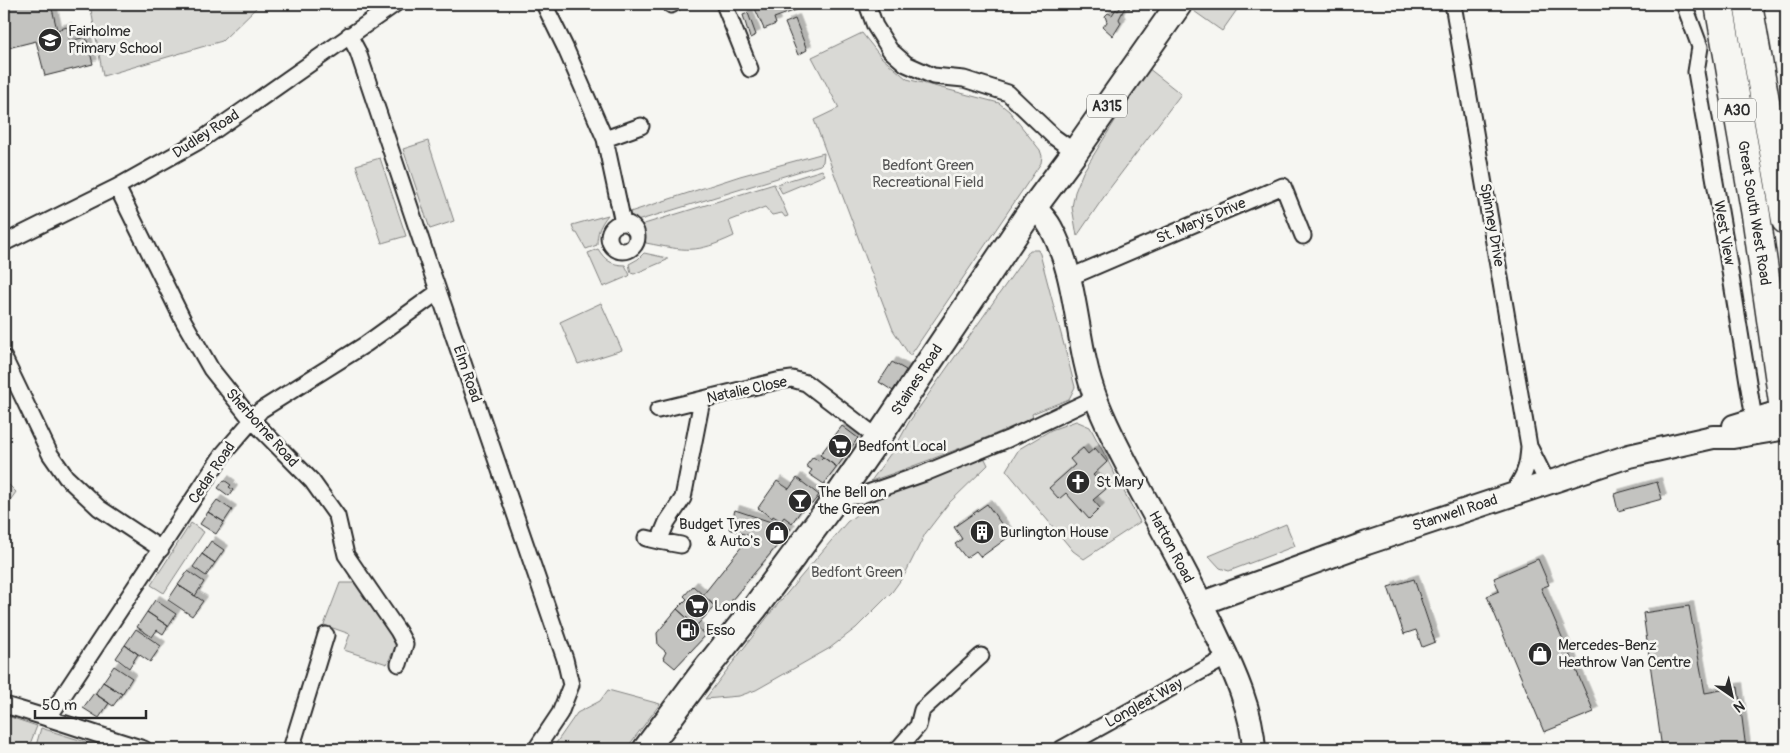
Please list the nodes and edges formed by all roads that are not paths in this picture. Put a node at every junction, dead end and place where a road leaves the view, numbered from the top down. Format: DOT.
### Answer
graph roads {
  1 [pos="395,4"];
  2 [pos="544,4"];
  3 [pos="724,4"];
  4 [pos="867,4"];
  5 [pos="1179,4"];
  6 [pos="1453,4"];
  7 [pos="1684,4"];
  8 [pos="1719,4"];
  9 [pos="1748,4"];
  10 [pos="349,35"];
  11 [pos="1713,46"];
  12 [pos="750,69"];
  13 [pos="641,126"];
  14 [pos="605,139"];
  15 [pos="1075,152"];
  16 [pos="117,187"];
  17 [pos="1034,207"];
  18 [pos="1786,220"];
  19 [pos="623,223"];
  20 [pos="1303,236"];
  21 [pos="4,243"];
  22 [pos="1068,278"];
  23 [pos="438,292"];
  24 [pos="4,358"];
  25 [pos="1095,398"];
  26 [pos="702,400"];
  27 [pos="658,410"];
  28 [pos="1786,418"];
  29 [pos="251,419"];
  30 [pos="1754,419"];
  31 [pos="1713,437"];
  32 [pos="878,438"];
  33 [pos="1529,446"];
  34 [pos="1547,482"];
  35 [pos="1512,494"];
  36 [pos="838,496"];
  37 [pos="681,545"];
  38 [pos="161,549"];
  39 [pos="1202,603"];
  40 [pos="326,635"];
  41 [pos="981,656"];
  42 [pos="1227,657"];
  43 [pos="399,664"];
  44 [pos="4,705"];
  45 [pos="49,718"];
  46 [pos="144,749"];
  47 [pos="291,749"];
  48 [pos="536,749"];
  49 [pos="646,749"];
  50 [pos="898,749"];
  51 [pos="1061,749"];
  52 [pos="1254,749"];
  1 -- 10 [label="street, Dudley Road"];
  2 -- 14 [label="street"];
  3 -- 12 [label="street"];
  4 -- 15 [label="street"];
  5 -- 15 [label="main road, Staines Road / A315"];
  6 -- 33 [label="street, Spinney Drive"];
  7 -- 11 [label="street, West View"];
  8 -- 11 [label="highway, Great South West Road / A30"];
  9 -- 18 [label="highway, Great South West Road / A30"];
  10 -- 16 [label="street, Dudley Road"];
  10 -- 23 [label="street, Elm Road"];
  11 -- 28 [label="highway, Great South West Road / A30"];
  11 -- 30 [label="street, West View"];
  13 -- 14 [label="street"];
  14 -- 19 [label="street"];
  15 -- 17 [label="main road, Staines Road / A315"];
  16 -- 21 [label="street, Dudley Road"];
  16 -- 29 [label="street, Sherborne Road"];
  17 -- 22 [label="street, Hatton Road"];
  17 -- 32 [label="main road, Staines Road / A315"];
  20 -- 22 [label="street, St. Mary's Drive"];
  22 -- 25 [label="street, Hatton Road"];
  23 -- 29 [label="street, Cedar Road"];
  23 -- 48 [label="street, Elm Road"];
  24 -- 38 [label="street"];
  25 -- 36 [label="street"];
  25 -- 39 [label="street, Hatton Road"];
  26 -- 27 [label="street, Natalie Close"];
  26 -- 32 [label="street, Natalie Close"];
  26 -- 37 [label="street"];
  28 -- 30 [label="street, Stanwell Road"];
  28 -- 31 [label="street, Stanwell Road"];
  29 -- 38 [label="street, Cedar Road"];
  29 -- 43 [label="street, Sherborne Road"];
  30 -- 31 [label="street, Stanwell Road"];
  31 -- 34 [label="street, Stanwell Road"];
  32 -- 36 [label="main road, Staines Road / A315"];
  33 -- 34 [label="street, Spinney Drive"];
  33 -- 35 [label="street, Spinney Drive"];
  34 -- 35 [label="street, Stanwell Road"];
  35 -- 39 [label="street, Stanwell Road"];
  36 -- 49 [label="main road, Staines Road / A315"];
  38 -- 45 [label="street, Cedar Road"];
  39 -- 42 [label="street, Hatton Road"];
  40 -- 47 [label="street"];
  41 -- 50 [label="street"];
  42 -- 51 [label="street, Longleat Way"];
  42 -- 52 [label="street, Hatton Road"];
  44 -- 45 [label="street"];
  45 -- 46 [label="street"];
}
